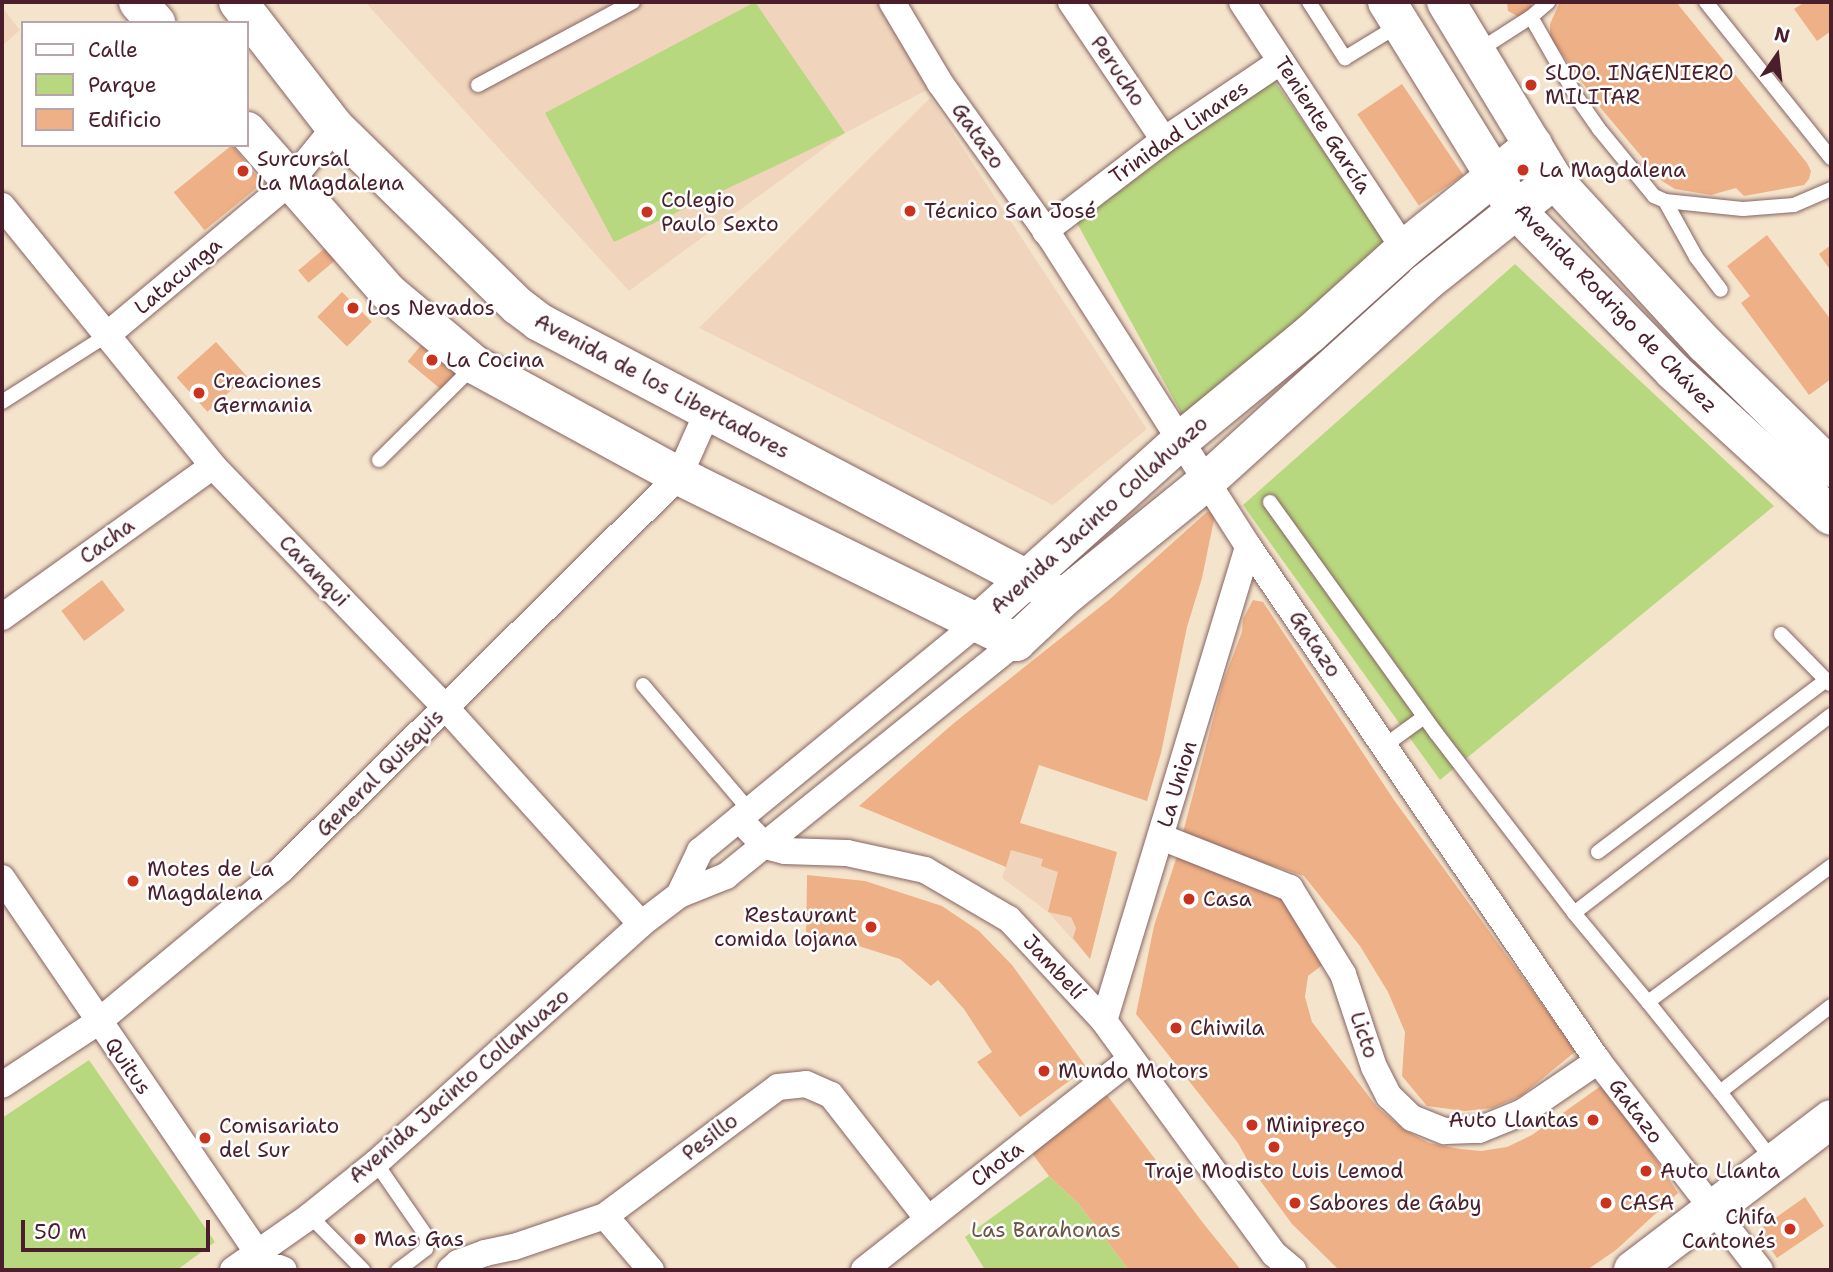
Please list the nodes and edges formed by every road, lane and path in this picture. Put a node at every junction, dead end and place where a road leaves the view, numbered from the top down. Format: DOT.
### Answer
graph roads {
  1 [pos="138,2"];
  2 [pos="237,2"];
  3 [pos="633,2"];
  4 [pos="892,2"];
  5 [pos="1071,2"];
  6 [pos="1242,2"];
  7 [pos="1309,2"];
  8 [pos="1706,2"];
  9 [pos="1544,3"];
  10 [pos="1455,5"];
  11 [pos="1393,13"];
  12 [pos="1531,17"];
  13 [pos="154,21"];
  14 [pos="1475,48"];
  15 [pos="1281,61"];
  16 [pos="1432,75"];
  17 [pos="478,85"];
  18 [pos="335,127"];
  19 [pos="248,132"];
  20 [pos="1164,140"];
  21 [pos="1533,145"];
  22 [pos="1831,158"];
  23 [pos="1494,174"];
  24 [pos="1554,180"];
  25 [pos="290,182"];
  26 [pos="1831,189"];
  27 [pos="1665,201"];
  28 [pos="2,206"];
  29 [pos="1516,209"];
  30 [pos="1045,230"];
  31 [pos="1404,249"];
  32 [pos="1721,290"];
  33 [pos="107,335"];
  34 [pos="475,365"];
  35 [pos="2,402"];
  36 [pos="708,411"];
  37 [pos="1181,440"];
  38 [pos="379,460"];
  39 [pos="213,466"];
  40 [pos="1831,468"];
  41 [pos="679,476"];
  42 [pos="1207,481"];
  43 [pos="1270,502"];
  44 [pos="1831,516"];
  45 [pos="1248,546"];
  46 [pos="1026,580"];
  47 [pos="1063,598"];
  48 [pos="2,617"];
  49 [pos="978,623"];
  50 [pos="1781,634"];
  51 [pos="1016,642"];
  52 [pos="1828,682"];
  53 [pos="643,685"];
  54 [pos="446,708"];
  55 [pos="1831,715"];
  56 [pos="1424,717"];
  57 [pos="1384,746"];
  58 [pos="744,815"];
  59 [pos="1161,837"];
  60 [pos="765,846"];
  61 [pos="1598,852"];
  62 [pos="1831,866"];
  63 [pos="2,878"];
  64 [pos="679,895"];
  65 [pos="1574,913"];
  66 [pos="641,924"];
  67 [pos="1648,1002"];
  68 [pos="1831,1006"];
  69 [pos="1104,1020"];
  70 [pos="98,1022"];
  71 [pos="1130,1059"];
  72 [pos="1598,1061"];
  73 [pos="2,1085"];
  74 [pos="1720,1091"];
  75 [pos="1831,1119"];
  76 [pos="376,1163"];
  77 [pos="1774,1163"];
  78 [pos="1713,1211"];
  79 [pos="310,1216"];
  80 [pos="605,1216"];
  81 [pos="928,1219"];
  82 [pos="260,1261"];
  83 [pos="1283,1265"];
  84 [pos="233,1270"];
  85 [pos="284,1270"];
  86 [pos="363,1270"];
  87 [pos="398,1270"];
  88 [pos="450,1270"];
  89 [pos="651,1270"];
  90 [pos="864,1270"];
  91 [pos="1633,1270"];
  92 [pos="1760,1270"];
  1 -- 13 [label="street"];
  2 -- 18 [label="street, Avenida de los Libertadores"];
  3 -- 17 [label="lane"];
  4 -- 30 [label="street, Gatazo"];
  5 -- 20 [label="street, Perucho"];
  6 -- 15 [label="street, Teniente García"];
  7 -- 11 [label="lane"];
  8 -- 22 [label="lane"];
  9 -- 12 [label="lane"];
  10 -- 14 [label="street, Avenida Rodrigo de Chávez"];
  11 -- 16 [label="street, Avenida Rodrigo de Chávez"];
  12 -- 14 [label="lane"];
  12 -- 27 [label="lane"];
  14 -- 16 [label="street"];
  14 -- 21 [label="street, Avenida Rodrigo de Chávez"];
  15 -- 20 [label="street, Trinidad Linares"];
  15 -- 31 [label="street, Teniente García"];
  16 -- 23 [label="street, Avenida Rodrigo de Chávez"];
  18 -- 25 [label="street, Latacunga"];
  18 -- 36 [label="street, Avenida de los Libertadores"];
  19 -- 25 [label="street"];
  20 -- 30 [label="street, Trinidad Linares"];
  21 -- 23 [label="street, Avenida Jacinto Collahuazo"];
  21 -- 24 [label="street, Avenida Rodrigo de Chávez"];
  23 -- 29 [label="street, Avenida Rodrigo de Chávez"];
  23 -- 31 [label="street, Avenida Jacinto Collahuazo"];
  24 -- 29 [label="street, Avenida Jacinto Collahuazo"];
  24 -- 40 [label="street, Avenida Rodrigo de Chávez"];
  25 -- 33 [label="street, Latacunga"];
  25 -- 34 [label="street"];
  26 -- 27 [label="lane"];
  27 -- 32 [label="lane"];
  28 -- 33 [label="street, Caranqui"];
  29 -- 42 [label="street, Avenida Jacinto Collahuazo"];
  29 -- 44 [label="street, Avenida Rodrigo de Chávez"];
  30 -- 37 [label="street, Gatazo"];
  31 -- 37 [label="street, Avenida Jacinto Collahuazo"];
  33 -- 35 [label="lane, Latacunga"];
  33 -- 39 [label="street, Caranqui"];
  34 -- 38 [label="lane"];
  34 -- 41 [label="street"];
  36 -- 41 [label="street, General Quisquis"];
  36 -- 46 [label="street, Avenida de los Libertadores"];
  37 -- 42 [label="street, Gatazo"];
  37 -- 46 [label="street, Avenida Jacinto Collahuazo"];
  39 -- 48 [label="street, Cacha"];
  39 -- 54 [label="street, Caranqui"];
  41 -- 49 [label="street"];
  41 -- 54 [label="street, General Quisquis"];
  42 -- 45 [label="street, Gatazo"];
  42 -- 47 [label="street, Avenida Jacinto Collahuazo"];
  43 -- 56 [label="lane"];
  45 -- 57 [label="street, Gatazo"];
  45 -- 59 [label="street, La Union"];
  46 -- 47 [label="street, Avenida de los Libertadores"];
  46 -- 49 [label="street, Avenida Jacinto Collahuazo"];
  47 -- 51 [label="street, Avenida Jacinto Collahuazo"];
  49 -- 51 [label="street"];
  49 -- 58 [label="street, Avenida Jacinto Collahuazo"];
  50 -- 52 [label="lane"];
  51 -- 60 [label="street, Avenida Jacinto Collahuazo"];
  52 -- 61 [label="lane"];
  53 -- 58 [label="lane"];
  54 -- 66 [label="street, Caranqui"];
  54 -- 70 [label="street, General Quisquis"];
  55 -- 65 [label="lane"];
  56 -- 57 [label="lane"];
  56 -- 65 [label="lane"];
  57 -- 72 [label="street, Gatazo"];
  58 -- 60 [label="street"];
  58 -- 64 [label="street, Avenida Jacinto Collahuazo"];
  59 -- 69 [label="street, La Union"];
  59 -- 72 [label="street, Licto"];
  60 -- 64 [label="street, Avenida Jacinto Collahuazo"];
  60 -- 69 [label="street, Jambelí"];
  62 -- 67 [label="lane"];
  63 -- 70 [label="street, Quitus"];
  64 -- 66 [label="street, Avenida Jacinto Collahuazo"];
  65 -- 67 [label="lane"];
  66 -- 76 [label="street, Avenida Jacinto Collahuazo"];
  67 -- 74 [label="lane"];
  68 -- 74 [label="lane"];
  69 -- 71 [label="street, Jambelí"];
  70 -- 73 [label="street, General Quisquis"];
  70 -- 82 [label="street, Quitus"];
  71 -- 81 [label="street, Chota"];
  71 -- 83 [label="street, Jambelí"];
  72 -- 78 [label="street, Gatazo"];
  74 -- 77 [label="lane"];
  75 -- 77 [label="street"];
  76 -- 79 [label="street, Avenida Jacinto Collahuazo"];
  76 -- 87 [label="lane"];
  77 -- 78 [label="street"];
  78 -- 91 [label="street"];
  78 -- 92 [label="street, Gatazo"];
  79 -- 82 [label="street, Avenida Jacinto Collahuazo"];
  79 -- 86 [label="lane"];
  80 -- 81 [label="street, Pesillo"];
  80 -- 88 [label="street, Pesillo"];
  80 -- 89 [label="street"];
  81 -- 90 [label="street, Chota"];
  82 -- 84 [label="street, Avenida Jacinto Collahuazo"];
  82 -- 85 [label="street"];
}
